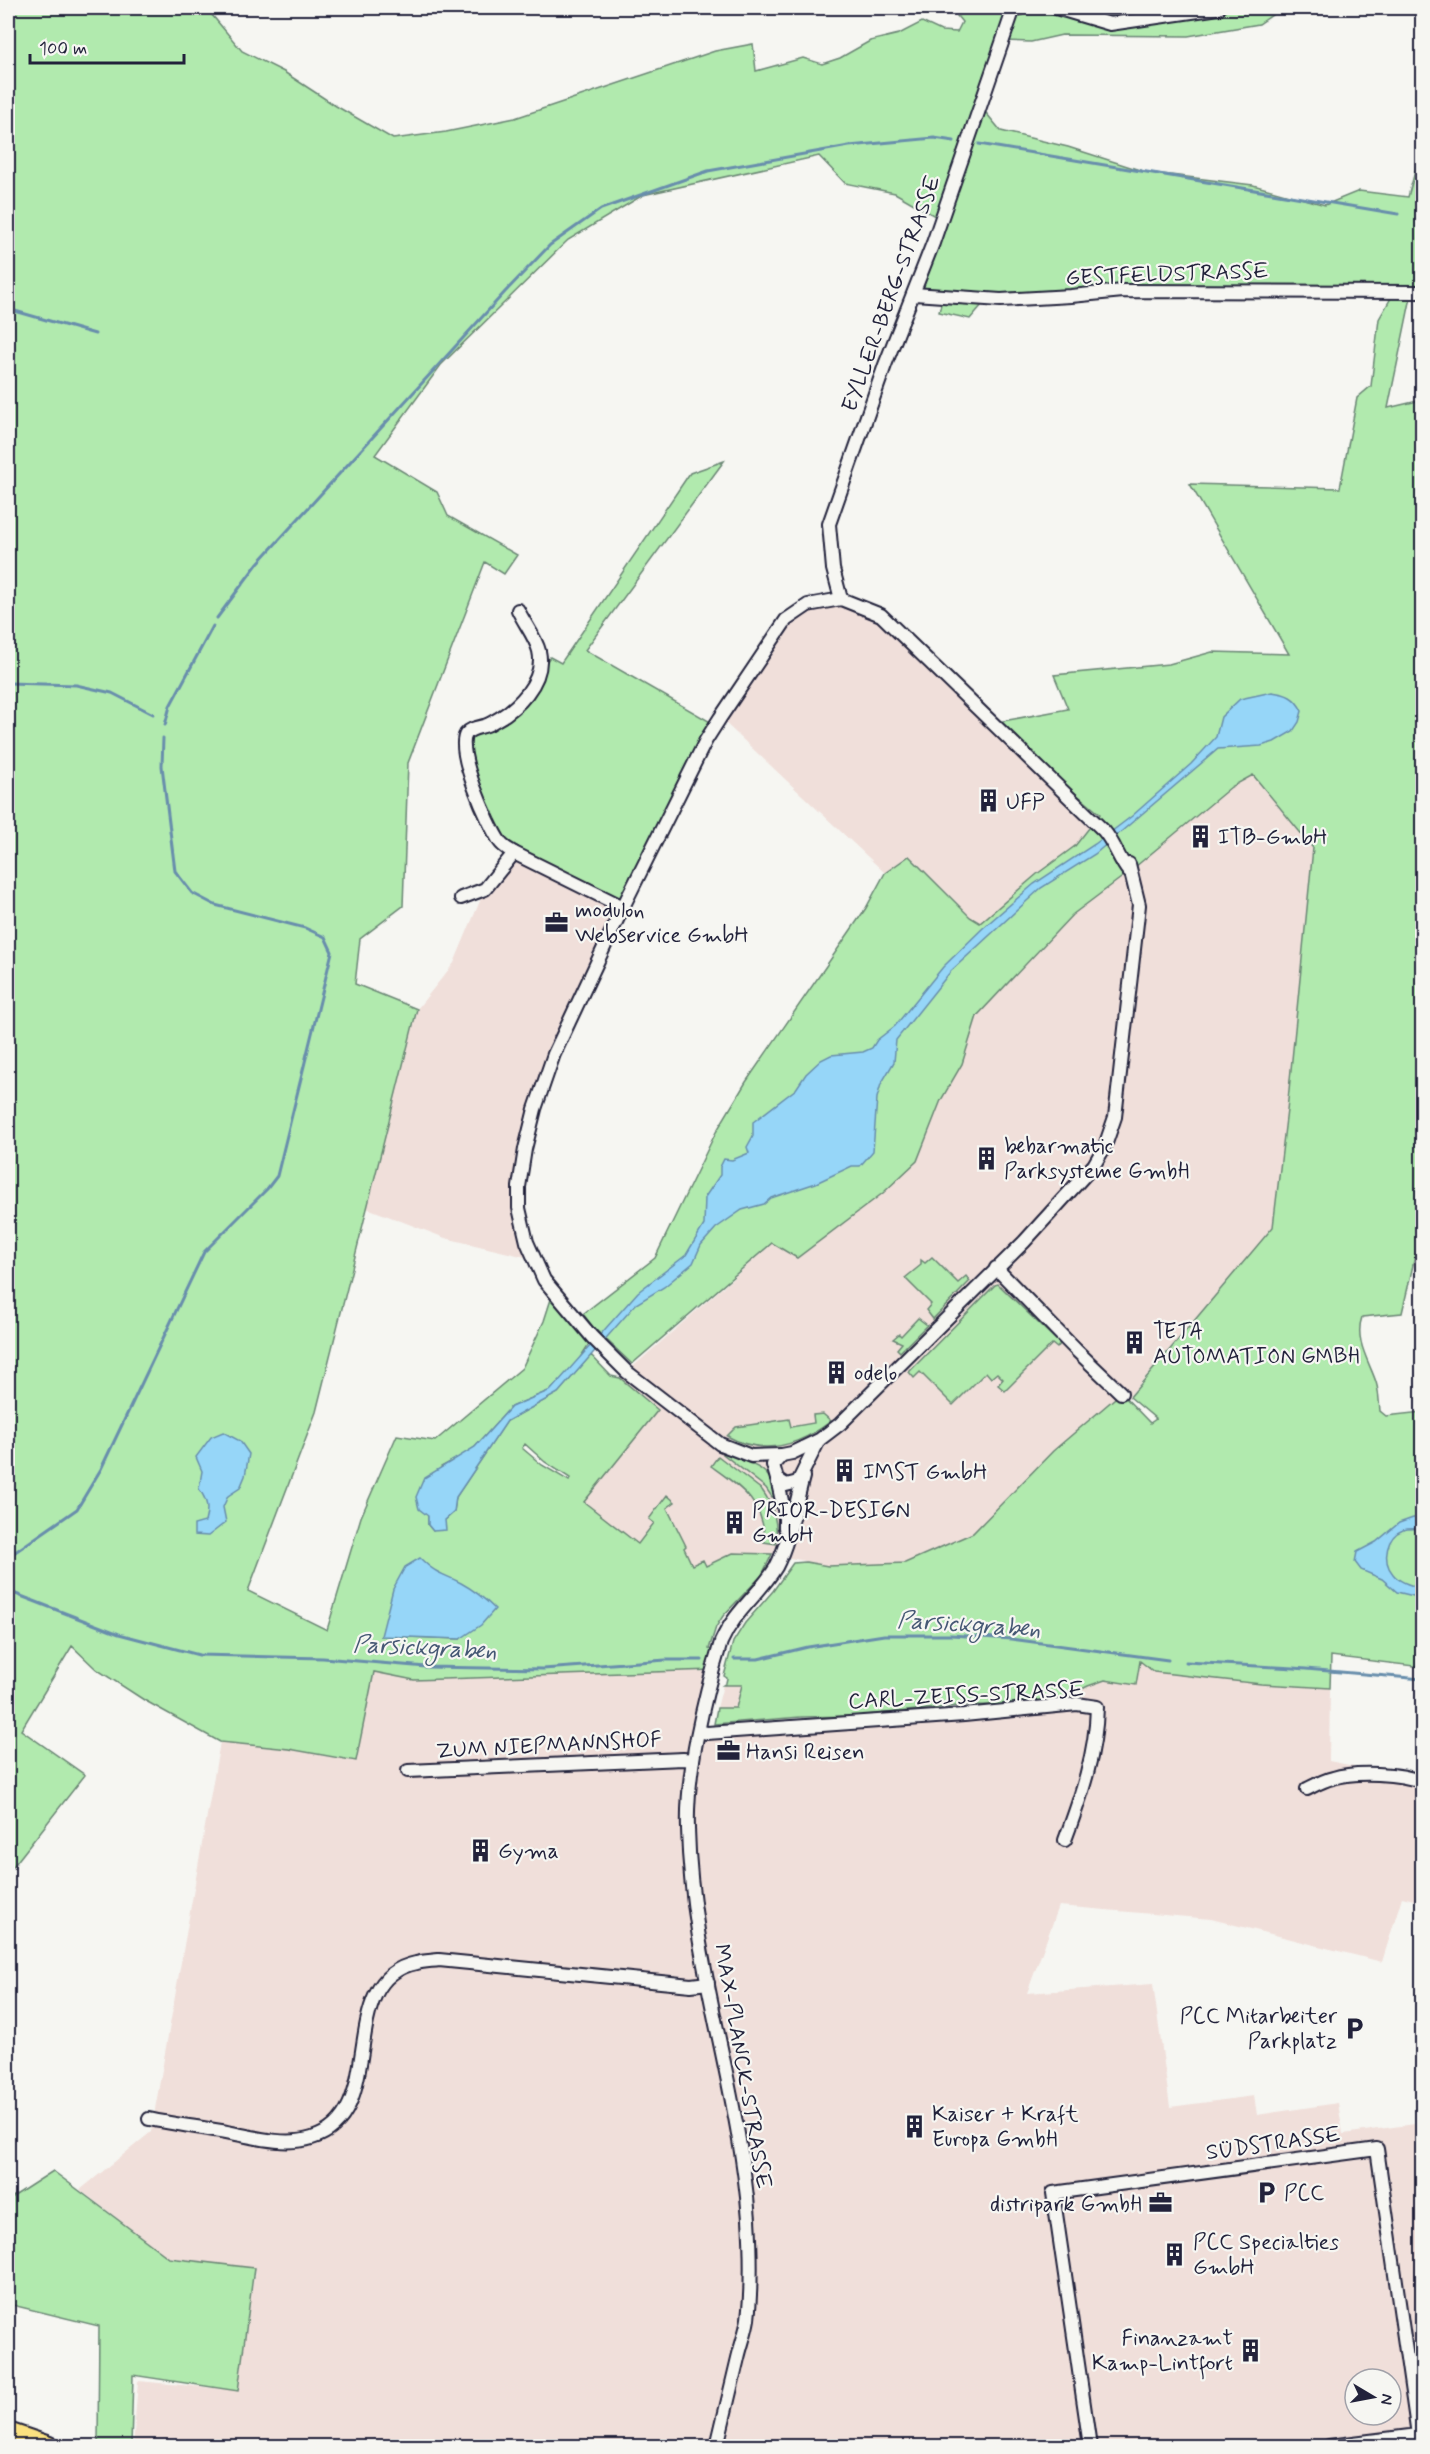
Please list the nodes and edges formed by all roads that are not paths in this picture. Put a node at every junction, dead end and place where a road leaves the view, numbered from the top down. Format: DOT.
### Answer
graph roads {
  1 [pos="1020,8"];
  2 [pos="1056,8"];
  3 [pos="1219,8"];
  4 [pos="1422,292"];
  5 [pos="914,294"];
  6 [pos="841,599"];
  7 [pos="518,610"];
  8 [pos="514,853"];
  9 [pos="461,898"];
  10 [pos="623,907"];
  11 [pos="996,1268"];
  12 [pos="1121,1394"];
  13 [pos="819,1440"];
  14 [pos="787,1454"];
  15 [pos="751,1455"];
  16 [pos="803,1474"];
  17 [pos="776,1478"];
  18 [pos="784,1544"];
  19 [pos="699,1731"];
  20 [pos="693,1760"];
  21 [pos="408,1771"];
  22 [pos="1422,1782"];
  23 [pos="1307,1789"];
  24 [pos="1065,1840"];
  25 [pos="708,1983"];
  26 [pos="149,2119"];
  27 [pos="8,2432"];
  28 [pos="49,2446"];
  29 [pos="717,2446"];
  30 [pos="1089,2446"];
  31 [pos="1329,2446"];
  1 -- 5 [label="street, EYLLER-BERG-STRASSE"];
  2 -- 3 [label="street"];
  4 -- 5 [label="street, GESTFELDSTRASSE"];
  5 -- 6 [label="street, EYLLER-BERG-STRASSE"];
  6 -- 10 [label="street"];
  6 -- 11 [label="street"];
  7 -- 8 [label="street"];
  8 -- 9 [label="street"];
  8 -- 10 [label="street"];
  10 -- 15 [label="street"];
  11 -- 12 [label="street"];
  11 -- 13 [label="street"];
  13 -- 14 [label="street"];
  13 -- 16 [label="street"];
  14 -- 15 [label="street"];
  14 -- 16 [label="street"];
  14 -- 17 [label="street"];
  15 -- 17 [label="street"];
  16 -- 17 [label="street"];
  16 -- 18 [label="street"];
  17 -- 18 [label="street"];
  18 -- 19 [label="street, MAX-PLANCK-STRASSE"];
  19 -- 20 [label="street, MAX-PLANCK-STRASSE"];
  19 -- 24 [label="street, CARL-ZEISS-STRASSE"];
  20 -- 21 [label="street, ZUM NIEPMANNSHOF"];
  20 -- 25 [label="street, MAX-PLANCK-STRASSE"];
  22 -- 23 [label="street"];
  25 -- 26 [label="street"];
  25 -- 29 [label="street, MAX-PLANCK-STRASSE"];
  27 -- 28 [label="main road"];
  30 -- 31 [label="street, SÜDSTRASSE"];
}
